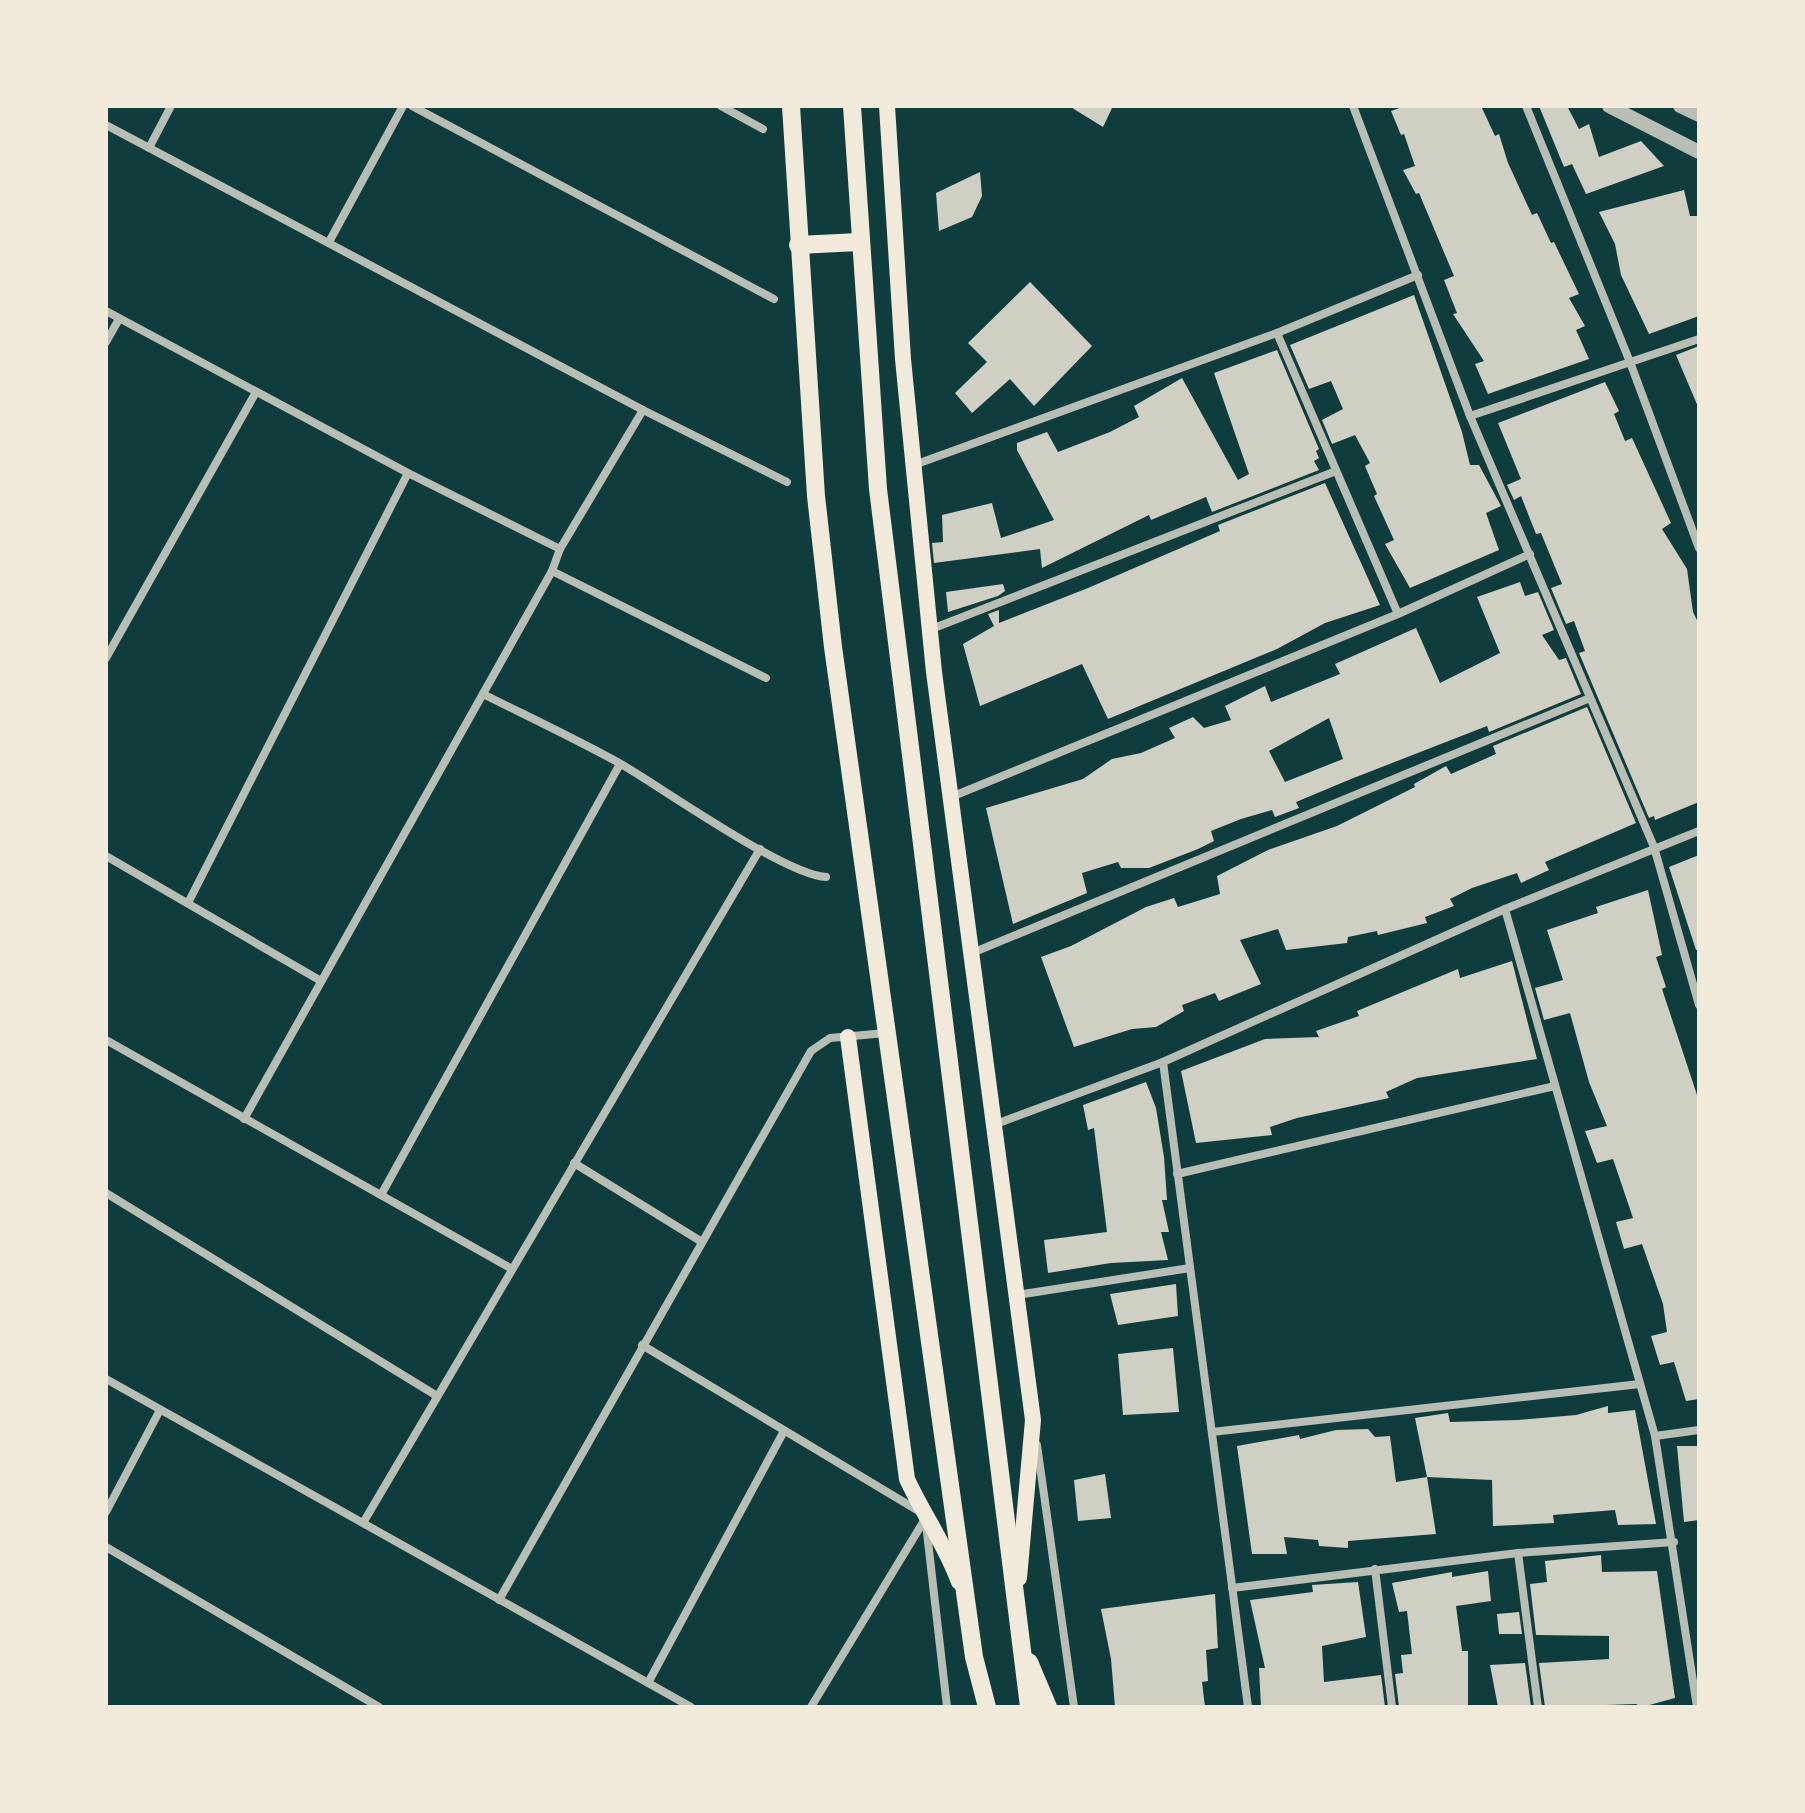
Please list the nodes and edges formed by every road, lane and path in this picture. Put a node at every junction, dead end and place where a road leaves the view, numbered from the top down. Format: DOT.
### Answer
graph roads {
  1 [pos="171,106"];
  2 [pos="403,106"];
  3 [pos="412,106"];
  4 [pos="721,106"];
  5 [pos="791,106"];
  6 [pos="852,106"];
  7 [pos="887,106"];
  8 [pos="1353,106"];
  9 [pos="1526,106"];
  10 [pos="1609,106"];
  11 [pos="1680,106"];
  12 [pos="1626,110"];
  13 [pos="1699,115"];
  14 [pos="106,125"];
  15 [pos="763,129"];
  16 [pos="149,148"];
  17 [pos="1699,152"];
  18 [pos="329,242"];
  19 [pos="859,242"];
  20 [pos="798,245"];
  21 [pos="1418,275"];
  22 [pos="774,299"];
  23 [pos="106,311"];
  24 [pos="119,319"];
  25 [pos="1277,333"];
  26 [pos="1699,339"];
  27 [pos="106,342"];
  28 [pos="1630,362"];
  29 [pos="256,392"];
  30 [pos="643,410"];
  31 [pos="1470,416"];
  32 [pos="913,465"];
  33 [pos="1336,471"];
  34 [pos="408,473"];
  35 [pos="787,482"];
  36 [pos="1699,548"];
  37 [pos="560,549"];
  38 [pos="1530,554"];
  39 [pos="552,571"];
  40 [pos="1398,614"];
  41 [pos="929,630"];
  42 [pos="106,658"];
  43 [pos="766,678"];
  44 [pos="483,694"];
  45 [pos="1590,698"];
  46 [pos="620,764"];
  47 [pos="951,797"];
  48 [pos="1699,831"];
  49 [pos="1654,847"];
  50 [pos="760,849"];
  51 [pos="106,856"];
  52 [pos="826,877"];
  53 [pos="188,903"];
  54 [pos="1505,909"];
  55 [pos="972,953"];
  56 [pos="321,981"];
  57 [pos="1699,1005"];
  58 [pos="887,1033"];
  59 [pos="848,1037"];
  60 [pos="106,1040"];
  61 [pos="1163,1062"];
  62 [pos="1555,1086"];
  63 [pos="244,1119"];
  64 [pos="996,1124"];
  65 [pos="574,1163"];
  66 [pos="1177,1174"];
  67 [pos="106,1193"];
  68 [pos="381,1195"];
  69 [pos="702,1242"];
  70 [pos="1190,1268"];
  71 [pos="512,1269"];
  72 [pos="1017,1295"];
  73 [pos="642,1345"];
  74 [pos="106,1379"];
  75 [pos="1640,1384"];
  76 [pos="437,1396"];
  77 [pos="160,1410"];
  78 [pos="1033,1420"];
  79 [pos="1699,1430"];
  80 [pos="784,1431"];
  81 [pos="1212,1432"];
  82 [pos="1655,1436"];
  83 [pos="106,1512"];
  84 [pos="924,1516"];
  85 [pos="363,1523"];
  86 [pos="1674,1542"];
  87 [pos="106,1547"];
  88 [pos="1518,1553"];
  89 [pos="1375,1569"];
  90 [pos="1232,1588"];
  91 [pos="499,1600"];
  92 [pos="1019,1616"];
  93 [pos="970,1624"];
  94 [pos="1023,1652"];
  95 [pos="974,1657"];
  96 [pos="648,1683"];
  97 [pos="379,1707"];
  98 [pos="691,1707"];
  99 [pos="811,1707"];
  100 [pos="947,1707"];
  101 [pos="975,1707"];
  102 [pos="987,1707"];
  103 [pos="1029,1707"];
  104 [pos="1048,1707"];
  105 [pos="1074,1707"];
  106 [pos="1248,1707"];
  107 [pos="1392,1707"];
  108 [pos="1538,1707"];
  109 [pos="1697,1707"];
  1 -- 16 [label="street"];
  2 -- 18 [label="street"];
  3 -- 22 [label="street"];
  4 -- 15 [label="street"];
  5 -- 20 [label="highway"];
  6 -- 19 [label="highway"];
  7 -- 32 [label="main road"];
  8 -- 21 [label="street"];
  9 -- 28 [label="street"];
  10 -- 12 [label="street"];
  11 -- 13 [label="street"];
  12 -- 17 [label="street"];
  14 -- 16 [label="street"];
  16 -- 18 [label="street"];
  18 -- 30 [label="street"];
  19 -- 20 [label="highway"];
  19 -- 92 [label="highway"];
  20 -- 58 [label="highway"];
  21 -- 25 [label="street"];
  21 -- 31 [label="street"];
  23 -- 24 [label="street"];
  24 -- 27 [label="street"];
  24 -- 29 [label="street"];
  25 -- 32 [label="street"];
  25 -- 33 [label="street"];
  26 -- 28 [label="street"];
  28 -- 31 [label="street"];
  28 -- 36 [label="street"];
  29 -- 34 [label="street"];
  29 -- 42 [label="street"];
  30 -- 35 [label="street"];
  30 -- 37 [label="street"];
  31 -- 38 [label="street"];
  32 -- 41 [label="main road"];
  33 -- 40 [label="street"];
  33 -- 41 [label="street"];
  34 -- 37 [label="street"];
  34 -- 53 [label="street"];
  37 -- 39 [label="street"];
  38 -- 40 [label="street"];
  38 -- 45 [label="street"];
  39 -- 43 [label="street"];
  39 -- 44 [label="street"];
  40 -- 47 [label="street"];
  41 -- 47 [label="main road"];
  44 -- 46 [label="street"];
  44 -- 56 [label="street"];
  45 -- 49 [label="street"];
  45 -- 55 [label="street"];
  46 -- 50 [label="street"];
  46 -- 68 [label="street"];
  47 -- 55 [label="main road"];
  48 -- 49 [label="street"];
  49 -- 54 [label="street"];
  49 -- 57 [label="street"];
  50 -- 52 [label="street"];
  50 -- 65 [label="street"];
  51 -- 53 [label="street"];
  53 -- 56 [label="street"];
  54 -- 61 [label="street"];
  54 -- 62 [label="street"];
  55 -- 64 [label="main road"];
  56 -- 63 [label="street"];
  58 -- 59 [label="street"];
  58 -- 93 [label="highway"];
  59 -- 69 [label="street"];
  59 -- 84 [label="main road"];
  60 -- 63 [label="street"];
  61 -- 64 [label="street"];
  61 -- 66 [label="street"];
  62 -- 66 [label="street"];
  62 -- 75 [label="street"];
  63 -- 68 [label="street"];
  64 -- 72 [label="main road"];
  65 -- 69 [label="street"];
  65 -- 71 [label="street"];
  66 -- 70 [label="street"];
  67 -- 76 [label="street"];
  68 -- 71 [label="street"];
  69 -- 73 [label="street"];
  70 -- 72 [label="street"];
  70 -- 81 [label="street"];
  71 -- 76 [label="street"];
  72 -- 78 [label="main road"];
  73 -- 80 [label="street"];
  73 -- 91 [label="street"];
  74 -- 77 [label="street"];
  75 -- 81 [label="street"];
  75 -- 82 [label="street"];
  76 -- 85 [label="street"];
  77 -- 83 [label="street"];
  77 -- 85 [label="street"];
  78 -- 92 [label="main road"];
  78 -- 105 [label="street"];
  79 -- 82 [label="street"];
  80 -- 84 [label="street"];
  80 -- 96 [label="street"];
  81 -- 90 [label="street"];
  82 -- 86 [label="street"];
  84 -- 93 [label="main road"];
  84 -- 99 [label="street"];
  84 -- 100 [label="street"];
  85 -- 91 [label="street"];
  86 -- 88 [label="street"];
  86 -- 109 [label="street"];
  87 -- 97 [label="street"];
  88 -- 89 [label="street"];
  88 -- 108 [label="street"];
  89 -- 90 [label="street"];
  89 -- 107 [label="street"];
  90 -- 106 [label="street"];
  91 -- 96 [label="street"];
  92 -- 94 [label="highway"];
  93 -- 95 [label="highway"];
  94 -- 103 [label="highway"];
  94 -- 104 [label="highway"];
  95 -- 101 [label="highway"];
  95 -- 102 [label="highway"];
  96 -- 98 [label="street"];
}
